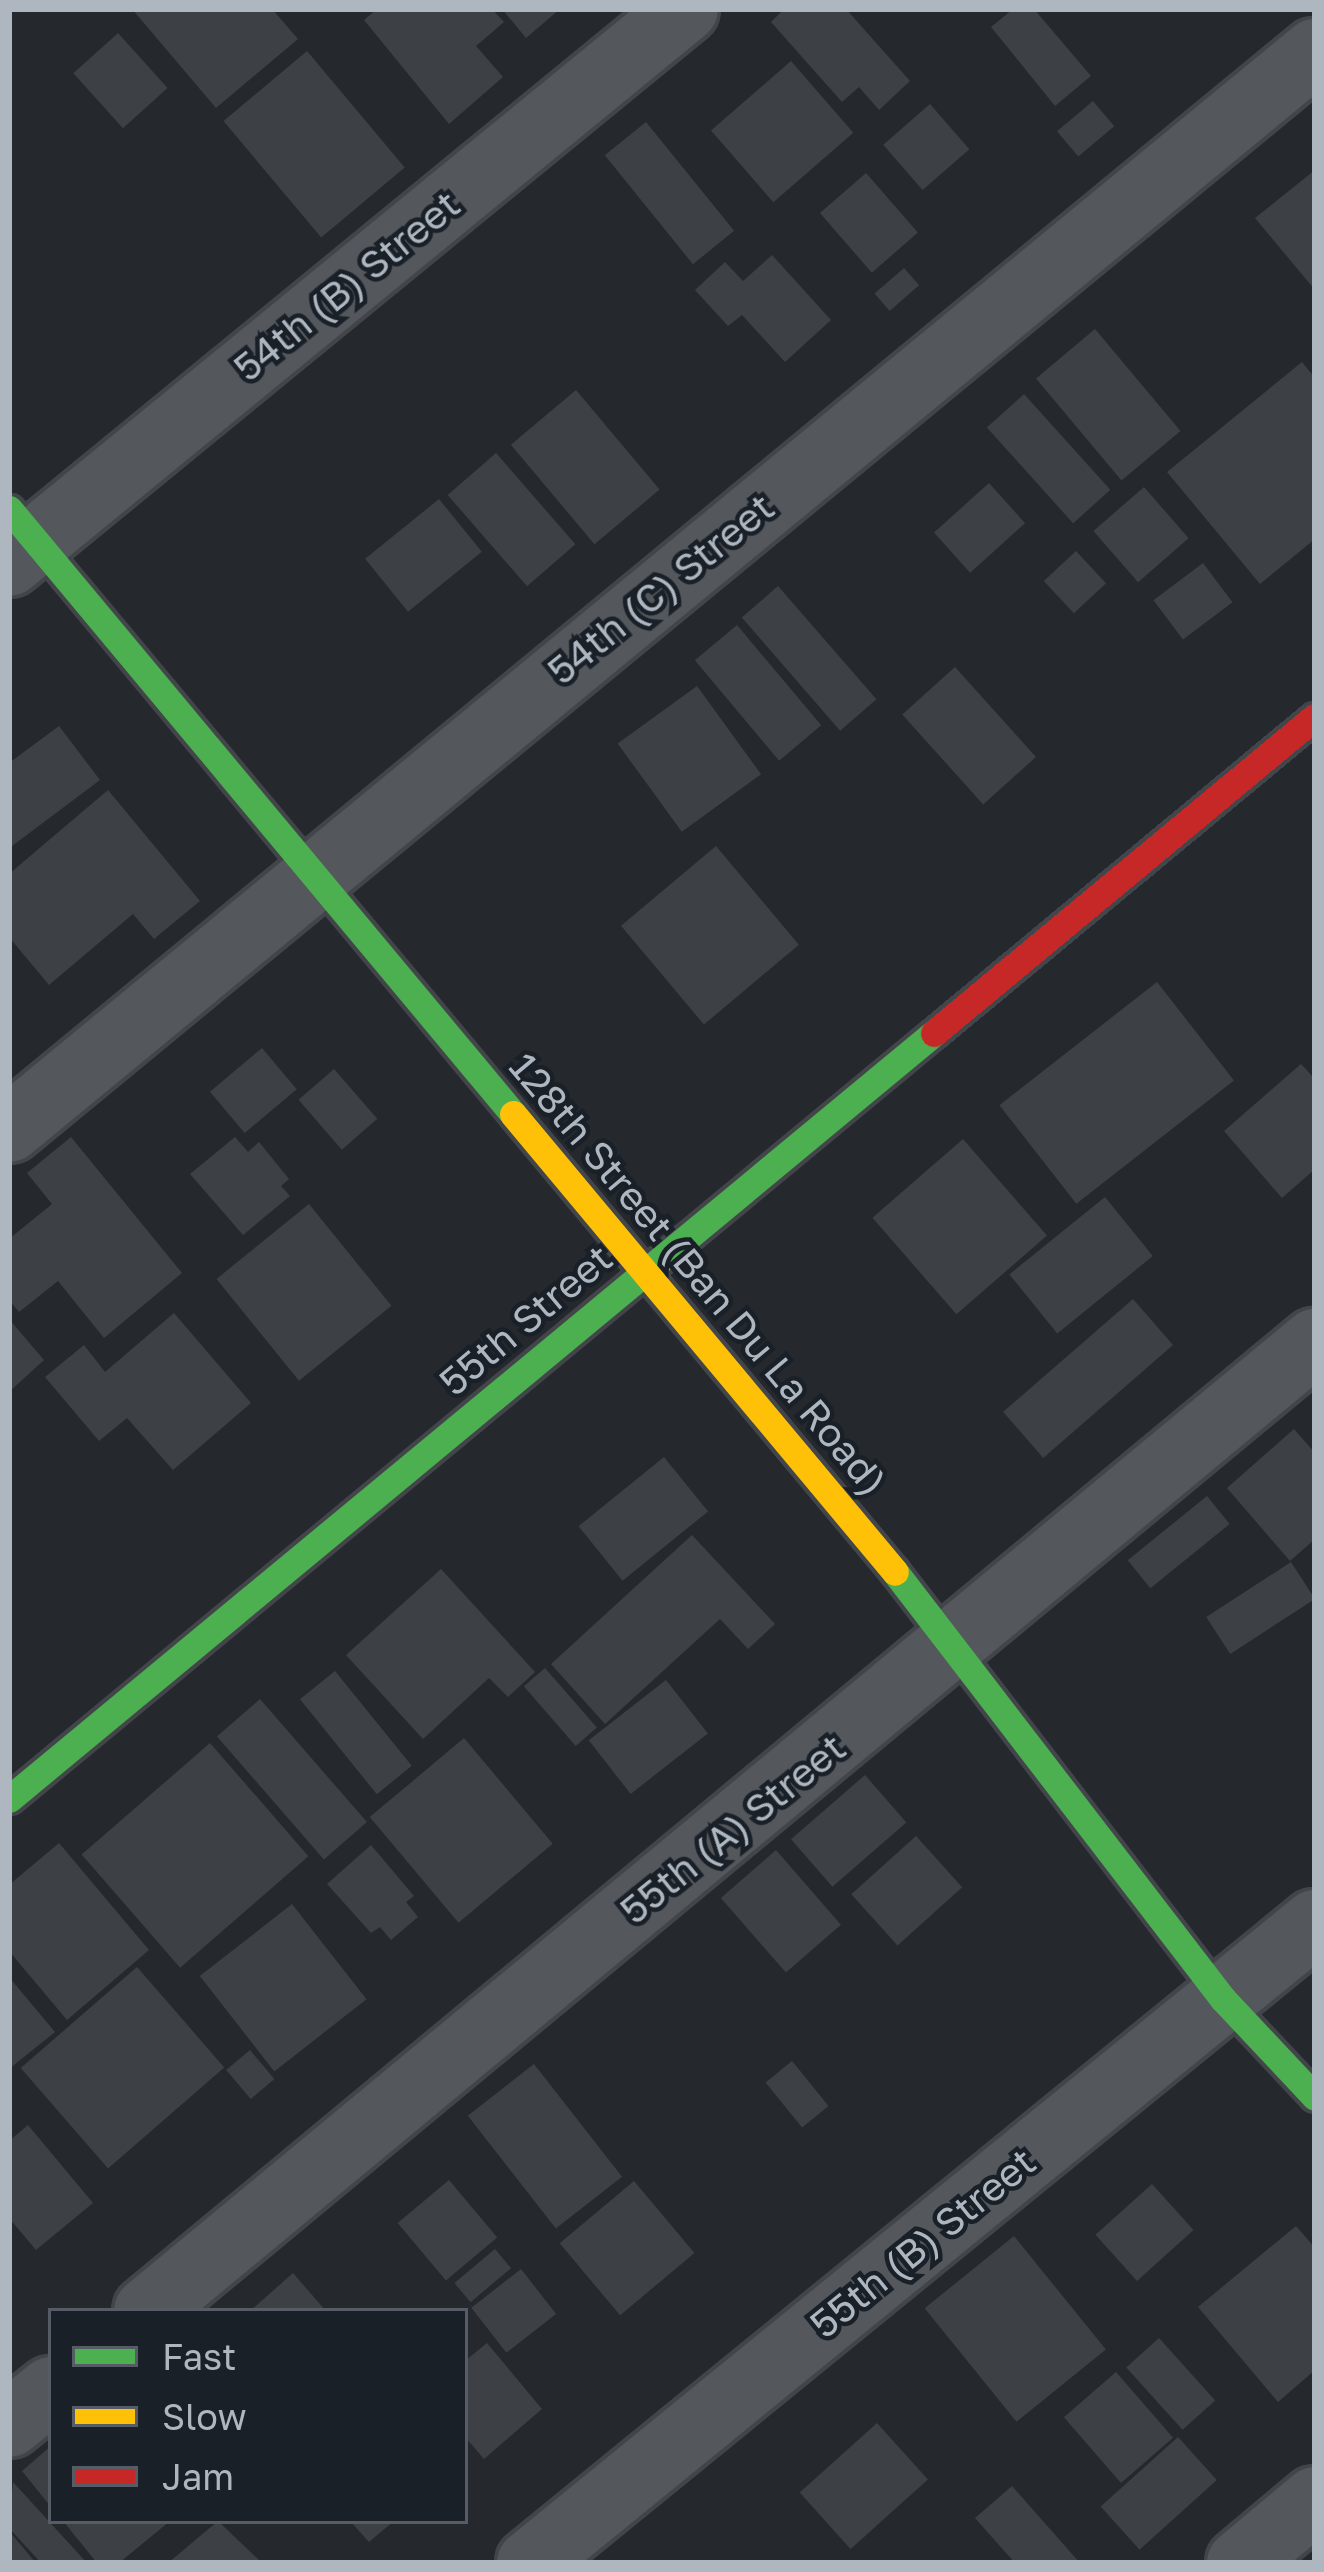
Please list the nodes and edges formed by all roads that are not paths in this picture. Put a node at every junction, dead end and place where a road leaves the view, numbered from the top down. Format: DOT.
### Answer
graph roads {
  1 [pos="685,9"];
  2 [pos="1315,52"];
  3 [pos="18,538"];
  4 [pos="1315,717"];
  5 [pos="318,872"];
  6 [pos="9,1129"];
  7 [pos="643,1274"];
  8 [pos="1315,1342"];
  9 [pos="956,1645"];
  10 [pos="9,1799"];
  11 [pos="1315,1923"];
  12 [pos="1223,1999"];
  13 [pos="1315,2097"];
  14 [pos="150,2308"];
  15 [pos="48,2392"];
  16 [pos="9,2424"];
  17 [pos="1315,2500"];
  18 [pos="530,2563"];
  19 [pos="1240,2563"];
  1 -- 3 [label="street, 54th (B) Street"];
  2 -- 5 [label="street, 54th (C) Street"];
  3 -- 5 [label="street, 128th Street (Ban Du La Road)"];
  4 -- 7 [label="street, 55th Street"];
  5 -- 6 [label="street, 54th (C) Street"];
  5 -- 7 [label="street, 128th Street (Ban Du La Road)"];
  7 -- 9 [label="street, 128th Street (Ban Du La Road)"];
  7 -- 10 [label="street, 55th Street"];
  8 -- 9 [label="street, 55th (A) Street"];
  9 -- 12 [label="street, 128th Street (Ban Du La Road)"];
  9 -- 14 [label="street, 55th (A) Street"];
  11 -- 12 [label="street, 55th (B) Street"];
  12 -- 13 [label="street, 128th Street (Ban Du La Road)"];
  12 -- 18 [label="street, 55th (B) Street"];
  15 -- 16 [label="street"];
  17 -- 19 [label="street"];
}
